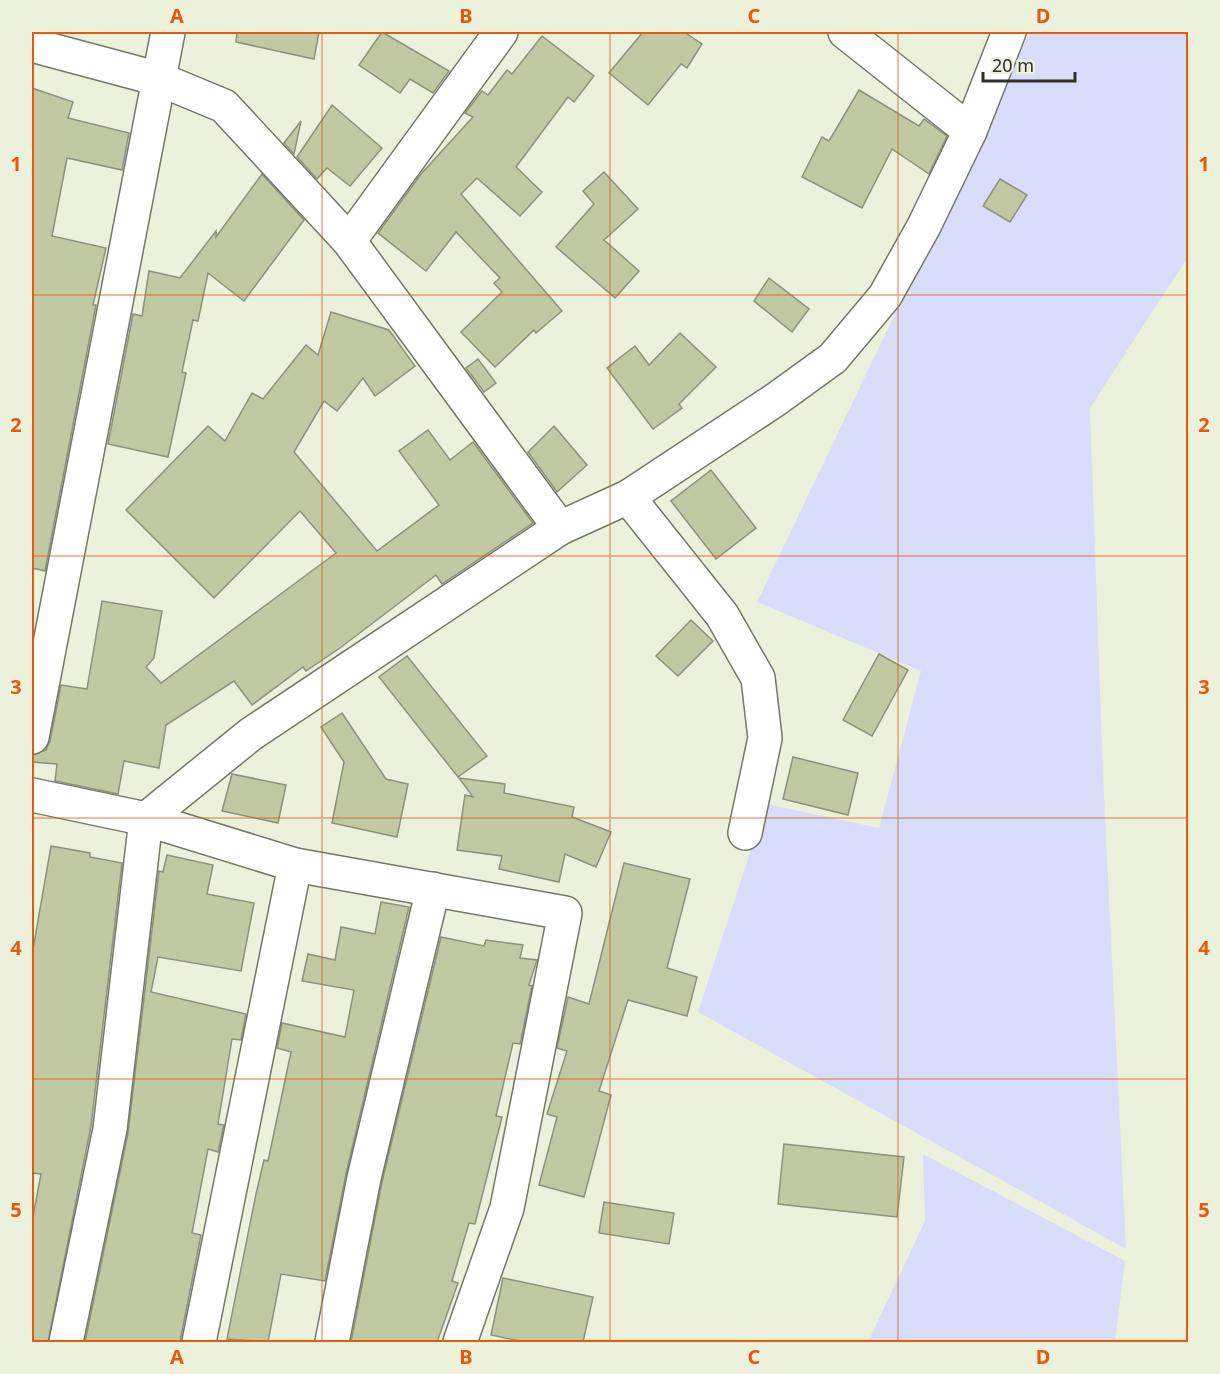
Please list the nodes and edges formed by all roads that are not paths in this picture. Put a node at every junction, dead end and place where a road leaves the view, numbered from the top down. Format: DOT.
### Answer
graph roads {
  1 [pos="168,32"];
  2 [pos="501,32"];
  3 [pos="845,32"];
  4 [pos="1009,32"];
  5 [pos="32,45"];
  6 [pos="159,79"];
  7 [pos="970,130"];
  8 [pos="350,241"];
  9 [pos="628,497"];
  10 [pos="560,528"];
  11 [pos="32,737"];
  12 [pos="32,795"];
  13 [pos="146,819"];
  14 [pos="745,833"];
  15 [pos="295,865"];
  16 [pos="434,889"];
  17 [pos="66,1342"];
  18 [pos="200,1342"];
  19 [pos="332,1342"];
  20 [pos="460,1342"];
  1 -- 6 [label="street"];
  2 -- 8 [label="street"];
  3 -- 7 [label="street"];
  4 -- 7 [label="street"];
  5 -- 6 [label="street"];
  6 -- 8 [label="street"];
  6 -- 11 [label="street"];
  7 -- 9 [label="street"];
  8 -- 10 [label="street"];
  9 -- 10 [label="street"];
  9 -- 14 [label="street"];
  10 -- 13 [label="street"];
  12 -- 13 [label="street"];
  13 -- 15 [label="street"];
  13 -- 17 [label="street"];
  15 -- 16 [label="street"];
  15 -- 18 [label="street"];
  16 -- 19 [label="street"];
  16 -- 20 [label="street"];
}
